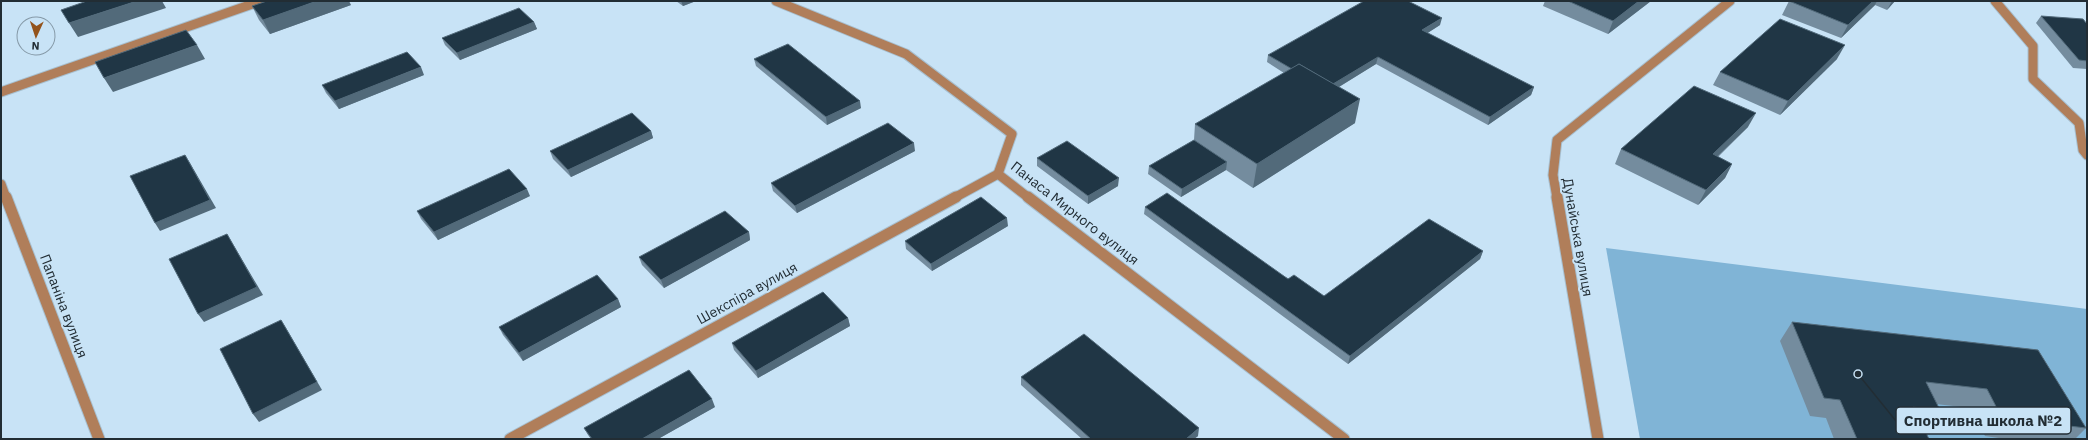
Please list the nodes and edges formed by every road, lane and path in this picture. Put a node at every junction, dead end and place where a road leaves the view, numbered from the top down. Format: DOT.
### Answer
graph roads {
  1 [pos="261,1"];
  2 [pos="776,1"];
  3 [pos="1730,1"];
  4 [pos="1995,1"];
  5 [pos="1,92"];
  6 [pos="2087,155"];
  7 [pos="998,174"];
  8 [pos="1,184"];
  9 [pos="99,439"];
  10 [pos="510,439"];
  11 [pos="1344,439"];
  12 [pos="1598,439"];
  1 -- 5 [label="street"];
  2 -- 7 [label="street, Панаса Мирного вулиця"];
  3 -- 12 [label="street, Дунайська вулиця"];
  4 -- 6 [label="street"];
  7 -- 10 [label="street, Шекспіра вулиця"];
  7 -- 11 [label="street, Панаса Мирного вулиця"];
  8 -- 9 [label="street, Папаніна вулиця"];
}
